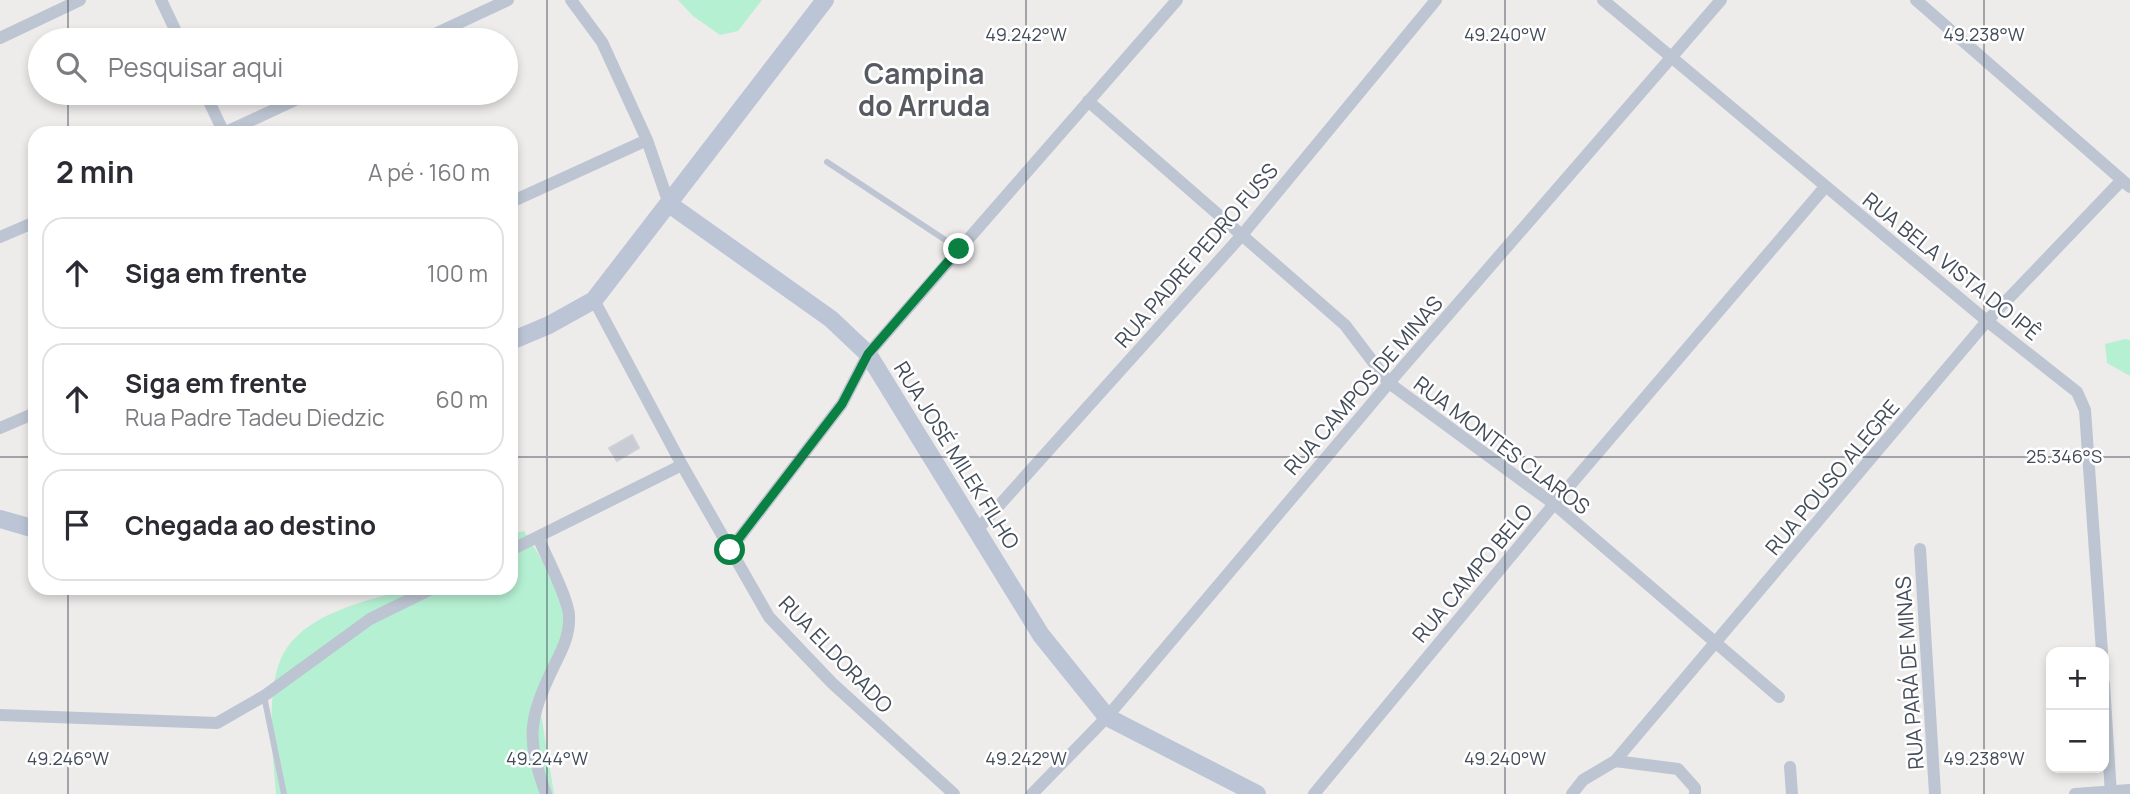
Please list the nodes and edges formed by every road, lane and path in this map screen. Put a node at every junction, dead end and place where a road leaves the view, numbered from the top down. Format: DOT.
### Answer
graph roads {
  1 [pos="80,0"];
  2 [pos="161,0"];
  3 [pos="508,0"];
  4 [pos="571,0"];
  5 [pos="825,0"];
  6 [pos="1177,0"];
  7 [pos="1436,0"];
  8 [pos="1603,0"];
  9 [pos="1721,0"];
  10 [pos="1916,0"];
  11 [pos="174,28"];
  12 [pos="448,28"];
  13 [pos="0,38"];
  14 [pos="1672,57"];
  15 [pos="1088,101"];
  16 [pos="211,105"];
  17 [pos="284,105"];
  18 [pos="221,126"];
  19 [pos="239,126"];
  20 [pos="647,140"];
  21 [pos="827,162"];
  22 [pos="2125,185"];
  23 [pos="1825,187"];
  24 [pos="518,199"];
  25 [pos="669,204"];
  26 [pos="28,225"];
  27 [pos="1242,235"];
  28 [pos="0,237"];
  29 [pos="959,249"];
  30 [pos="593,300"];
  31 [pos="1987,321"];
  32 [pos="518,338"];
  33 [pos="868,354"];
  34 [pos="1389,383"];
  35 [pos="28,416"];
  36 [pos="0,428"];
  37 [pos="682,465"];
  38 [pos="1555,504"];
  39 [pos="0,519"];
  40 [pos="28,527"];
  41 [pos="977,530"];
  42 [pos="538,537"];
  43 [pos="518,547"];
  44 [pos="730,550"];
  45 [pos="1920,550"];
  46 [pos="419,595"];
  47 [pos="1714,644"];
  48 [pos="2102,647"];
  49 [pos="264,696"];
  50 [pos="1779,697"];
  51 [pos="2106,710"];
  52 [pos="0,715"];
  53 [pos="1107,717"];
  54 [pos="1615,761"];
  55 [pos="1790,768"];
  56 [pos="2130,790"];
  57 [pos="2111,793"];
  58 [pos="284,794"];
  59 [pos="546,794"];
  60 [pos="954,794"];
  61 [pos="1032,794"];
  62 [pos="1257,794"];
  63 [pos="1314,794"];
  64 [pos="1572,794"];
  65 [pos="1695,794"];
  66 [pos="1791,794"];
  67 [pos="1936,794"];
  68 [pos="2075,794"];
  1 -- 13 [label="street"];
  2 -- 11 [label="street"];
  3 -- 12 [label="street"];
  4 -- 20 [label="street"];
  5 -- 25 [label="street"];
  6 -- 15 [label="street"];
  7 -- 27 [label="street, RUA PADRE PEDRO FUSS"];
  8 -- 14 [label="street, RUA BELA VISTA DO IPÊ"];
  9 -- 14 [label="street, RUA CAMPOS DE MINAS"];
  10 -- 22 [label="street"];
  14 -- 23 [label="street, RUA BELA VISTA DO IPÊ"];
  14 -- 34 [label="street, RUA CAMPOS DE MINAS"];
  15 -- 27 [label="street, RUA MONTES CLAROS"];
  15 -- 29 [label="street"];
  16 -- 18 [label="street"];
  17 -- 19 [label="street"];
  20 -- 24 [label="street"];
  20 -- 25 [label="street"];
  21 -- 29 [label="lane"];
  22 -- 31 [label="street, RUA POUSO ALEGRE"];
  23 -- 31 [label="street, RUA BELA VISTA DO IPÊ"];
  23 -- 38 [label="street, RUA CAMPO BELO"];
  25 -- 30 [label="street"];
  25 -- 33 [label="street, RUA JOSÉ MILEK FILHO"];
  26 -- 28 [label="street"];
  27 -- 34 [label="street, RUA MONTES CLAROS"];
  27 -- 41 [label="street, RUA PADRE PEDRO FUSS"];
  29 -- 33 [label="street"];
  30 -- 32 [label="street"];
  30 -- 37 [label="street, RUA ELDORADO"];
  31 -- 47 [label="street, RUA POUSO ALEGRE"];
  31 -- 48 [label="street, RUA BELA VISTA DO IPÊ"];
  33 -- 41 [label="street, RUA JOSÉ MILEK FILHO"];
  33 -- 44 [label="street"];
  34 -- 38 [label="street, RUA MONTES CLAROS"];
  34 -- 53 [label="street, RUA CAMPOS DE MINAS"];
  35 -- 36 [label="street"];
  37 -- 42 [label="street"];
  37 -- 44 [label="street, RUA ELDORADO"];
  38 -- 47 [label="street, RUA MONTES CLAROS"];
  38 -- 63 [label="street, RUA CAMPO BELO"];
  39 -- 40 [label="street"];
  41 -- 53 [label="street, RUA JOSÉ MILEK FILHO"];
  42 -- 43 [label="street"];
  42 -- 59 [label="street"];
  44 -- 60 [label="street, RUA ELDORADO"];
  45 -- 67 [label="street, RUA PARÁ DE MINAS"];
  46 -- 49 [label="street"];
  47 -- 50 [label="street, RUA MONTES CLAROS"];
  47 -- 54 [label="street, RUA POUSO ALEGRE"];
  49 -- 52 [label="street"];
  49 -- 58 [label="lane"];
  51 -- 57 [label="street"];
  53 -- 61 [label="street, RUA CAMPOS DE MINAS"];
  53 -- 62 [label="street, RUA JOSÉ MILEK FILHO"];
  54 -- 64 [label="street, RUA POUSO ALEGRE"];
  54 -- 65 [label="street"];
  55 -- 66 [label="street"];
  56 -- 57 [label="street"];
  57 -- 68 [label="street"];
}
